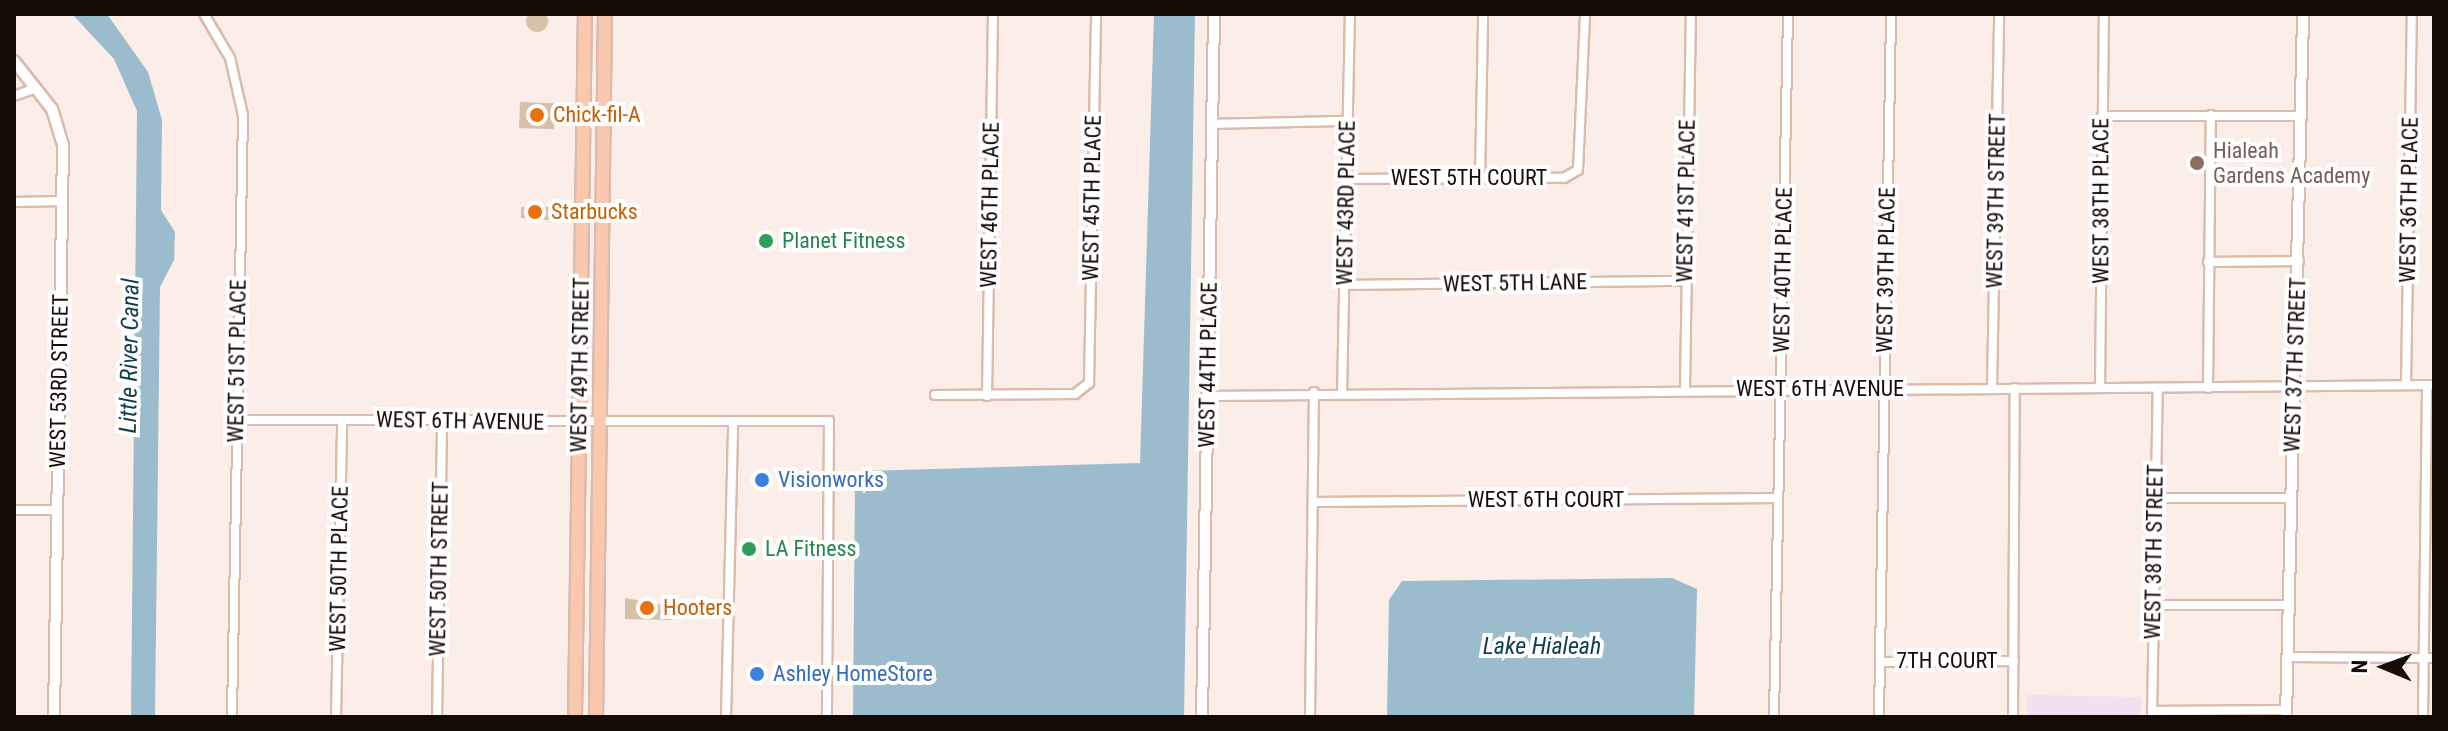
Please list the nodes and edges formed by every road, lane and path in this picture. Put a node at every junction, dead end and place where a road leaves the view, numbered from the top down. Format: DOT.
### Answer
graph roads {
  1 [pos="204,14"];
  2 [pos="585,14"];
  3 [pos="605,14"];
  4 [pos="993,14"];
  5 [pos="1096,14"];
  6 [pos="1214,14"];
  7 [pos="1350,14"];
  8 [pos="1483,14"];
  9 [pos="1585,14"];
  10 [pos="1691,14"];
  11 [pos="1788,14"];
  12 [pos="1891,14"];
  13 [pos="1999,14"];
  14 [pos="2104,14"];
  15 [pos="2303,14"];
  16 [pos="2412,14"];
  17 [pos="14,61"];
  18 [pos="36,88"];
  19 [pos="14,96"];
  20 [pos="2211,115"];
  21 [pos="2102,116"];
  22 [pos="2302,116"];
  23 [pos="1347,121"];
  24 [pos="1212,124"];
  25 [pos="1480,177"];
  26 [pos="1346,179"];
  27 [pos="63,201"];
  28 [pos="14,202"];
  29 [pos="2299,261"];
  30 [pos="2208,262"];
  31 [pos="1684,281"];
  32 [pos="1345,285"];
  33 [pos="2406,385"];
  34 [pos="2431,385"];
  35 [pos="2294,386"];
  36 [pos="1685,388"];
  37 [pos="1992,388"];
  38 [pos="2015,388"];
  39 [pos="2100,388"];
  40 [pos="2158,388"];
  41 [pos="2208,388"];
  42 [pos="1883,389"];
  43 [pos="1780,390"];
  44 [pos="1314,392"];
  45 [pos="1342,393"];
  46 [pos="935,395"];
  47 [pos="987,396"];
  48 [pos="1207,396"];
  49 [pos="236,420"];
  50 [pos="342,420"];
  51 [pos="442,421"];
  52 [pos="580,423"];
  53 [pos="600,423"];
  54 [pos="733,424"];
  55 [pos="1777,498"];
  56 [pos="2155,498"];
  57 [pos="2290,498"];
  58 [pos="1314,502"];
  59 [pos="14,510"];
  60 [pos="57,510"];
  61 [pos="2153,605"];
  62 [pos="2288,605"];
  63 [pos="577,613"];
  64 [pos="2287,657"];
  65 [pos="2429,658"];
  66 [pos="2014,661"];
  67 [pos="1881,662"];
  68 [pos="576,672"];
  69 [pos="597,672"];
  70 [pos="2286,713"];
  71 [pos="2152,714"];
  72 [pos="54,717"];
  73 [pos="232,717"];
  74 [pos="336,717"];
  75 [pos="437,717"];
  76 [pos="575,717"];
  77 [pos="595,717"];
  78 [pos="726,717"];
  79 [pos="827,717"];
  80 [pos="1202,717"];
  81 [pos="1310,717"];
  82 [pos="1774,717"];
  83 [pos="1879,717"];
  84 [pos="2013,717"];
  85 [pos="2423,717"];
  1 -- 49 [label="street, WEST 51ST PLACE"];
  2 -- 52 [label="main road, WEST 49TH STREET"];
  3 -- 53 [label="main road, WEST 49TH STREET"];
  4 -- 47 [label="street, WEST 46TH PLACE"];
  5 -- 47 [label="street, WEST 45TH PLACE"];
  6 -- 24 [label="street, WEST 44TH PLACE"];
  7 -- 23 [label="street, WEST 43RD PLACE"];
  8 -- 25 [label="street"];
  9 -- 25 [label="street, WEST 5TH COURT"];
  10 -- 31 [label="street, WEST 41ST PLACE"];
  11 -- 43 [label="street, WEST 40TH PLACE"];
  12 -- 42 [label="street, WEST 39TH PLACE"];
  13 -- 37 [label="street, WEST 39TH STREET"];
  14 -- 21 [label="street, WEST 38TH PLACE"];
  15 -- 22 [label="street, WEST 37TH STREET"];
  16 -- 33 [label="street, WEST 36TH PLACE"];
  17 -- 18 [label="street, WEST 53RD STREET"];
  18 -- 19 [label="street"];
  18 -- 27 [label="street, WEST 53RD STREET"];
  20 -- 21 [label="street"];
  20 -- 22 [label="street"];
  20 -- 30 [label="street"];
  21 -- 39 [label="street, WEST 38TH PLACE"];
  22 -- 29 [label="street, WEST 37TH STREET"];
  23 -- 24 [label="street"];
  23 -- 26 [label="street, WEST 43RD PLACE"];
  24 -- 48 [label="street, WEST 44TH PLACE"];
  25 -- 26 [label="street, WEST 5TH COURT"];
  26 -- 32 [label="street, WEST 43RD PLACE"];
  27 -- 28 [label="street"];
  27 -- 60 [label="street, WEST 53RD STREET"];
  29 -- 30 [label="street"];
  29 -- 35 [label="street, WEST 37TH STREET"];
  30 -- 41 [label="street"];
  31 -- 32 [label="street, WEST 5TH LANE"];
  31 -- 36 [label="street, WEST 41ST PLACE"];
  32 -- 45 [label="street, WEST 43RD PLACE"];
  33 -- 34 [label="street, WEST 6TH AVENUE"];
  33 -- 35 [label="street, WEST 6TH AVENUE"];
  34 -- 65 [label="street"];
  35 -- 41 [label="street, WEST 6TH AVENUE"];
  35 -- 57 [label="street, WEST 37TH STREET"];
  36 -- 43 [label="street, WEST 6TH AVENUE"];
  36 -- 45 [label="street, WEST 6TH AVENUE"];
  37 -- 38 [label="street, WEST 6TH AVENUE"];
  37 -- 42 [label="street, WEST 6TH AVENUE"];
  38 -- 39 [label="street, WEST 6TH AVENUE"];
  38 -- 66 [label="street"];
  39 -- 40 [label="street, WEST 6TH AVENUE"];
  40 -- 41 [label="street, WEST 6TH AVENUE"];
  40 -- 56 [label="street, WEST 38TH STREET"];
  42 -- 43 [label="street, WEST 6TH AVENUE"];
  42 -- 67 [label="street, WEST 39TH PLACE"];
  43 -- 55 [label="street, WEST 40TH PLACE"];
  44 -- 45 [label="street, WEST 6TH AVENUE"];
  44 -- 48 [label="street, WEST 6TH AVENUE"];
  44 -- 58 [label="street"];
  46 -- 47 [label="street"];
  48 -- 80 [label="street, WEST 44TH PLACE"];
  49 -- 50 [label="street, WEST 6TH AVENUE"];
  49 -- 73 [label="street, WEST 51ST PLACE"];
  50 -- 51 [label="street, WEST 6TH AVENUE"];
  50 -- 74 [label="street, WEST 50TH PLACE"];
  51 -- 52 [label="street, WEST 6TH AVENUE"];
  51 -- 75 [label="street, WEST 50TH STREET"];
  52 -- 53 [label="street, WEST 6TH AVENUE"];
  52 -- 63 [label="main road, WEST 49TH STREET"];
  53 -- 54 [label="street, WEST 6TH AVENUE"];
  53 -- 69 [label="main road, WEST 49TH STREET"];
  54 -- 78 [label="street"];
  54 -- 79 [label="street, WEST 6TH AVENUE"];
  55 -- 58 [label="street, WEST 6TH COURT"];
  55 -- 82 [label="street, WEST 40TH PLACE"];
  56 -- 57 [label="street"];
  56 -- 61 [label="street, WEST 38TH STREET"];
  57 -- 62 [label="street, WEST 37TH STREET"];
  58 -- 81 [label="street"];
  59 -- 60 [label="street"];
  60 -- 72 [label="street, WEST 53RD STREET"];
  61 -- 62 [label="street"];
  61 -- 71 [label="street, WEST 38TH STREET"];
  62 -- 64 [label="street, WEST 37TH STREET"];
  63 -- 68 [label="main road, WEST 49TH STREET"];
  63 -- 69 [label="main road"];
  64 -- 65 [label="street"];
  64 -- 70 [label="street, WEST 37TH STREET"];
  65 -- 85 [label="street"];
  66 -- 67 [label="street, 7TH COURT"];
  66 -- 84 [label="street"];
  67 -- 83 [label="street, WEST 39TH PLACE"];
  68 -- 76 [label="main road, WEST 49TH STREET"];
  68 -- 77 [label="main road"];
  69 -- 77 [label="main road, WEST 49TH STREET"];
  70 -- 71 [label="street"];
}
